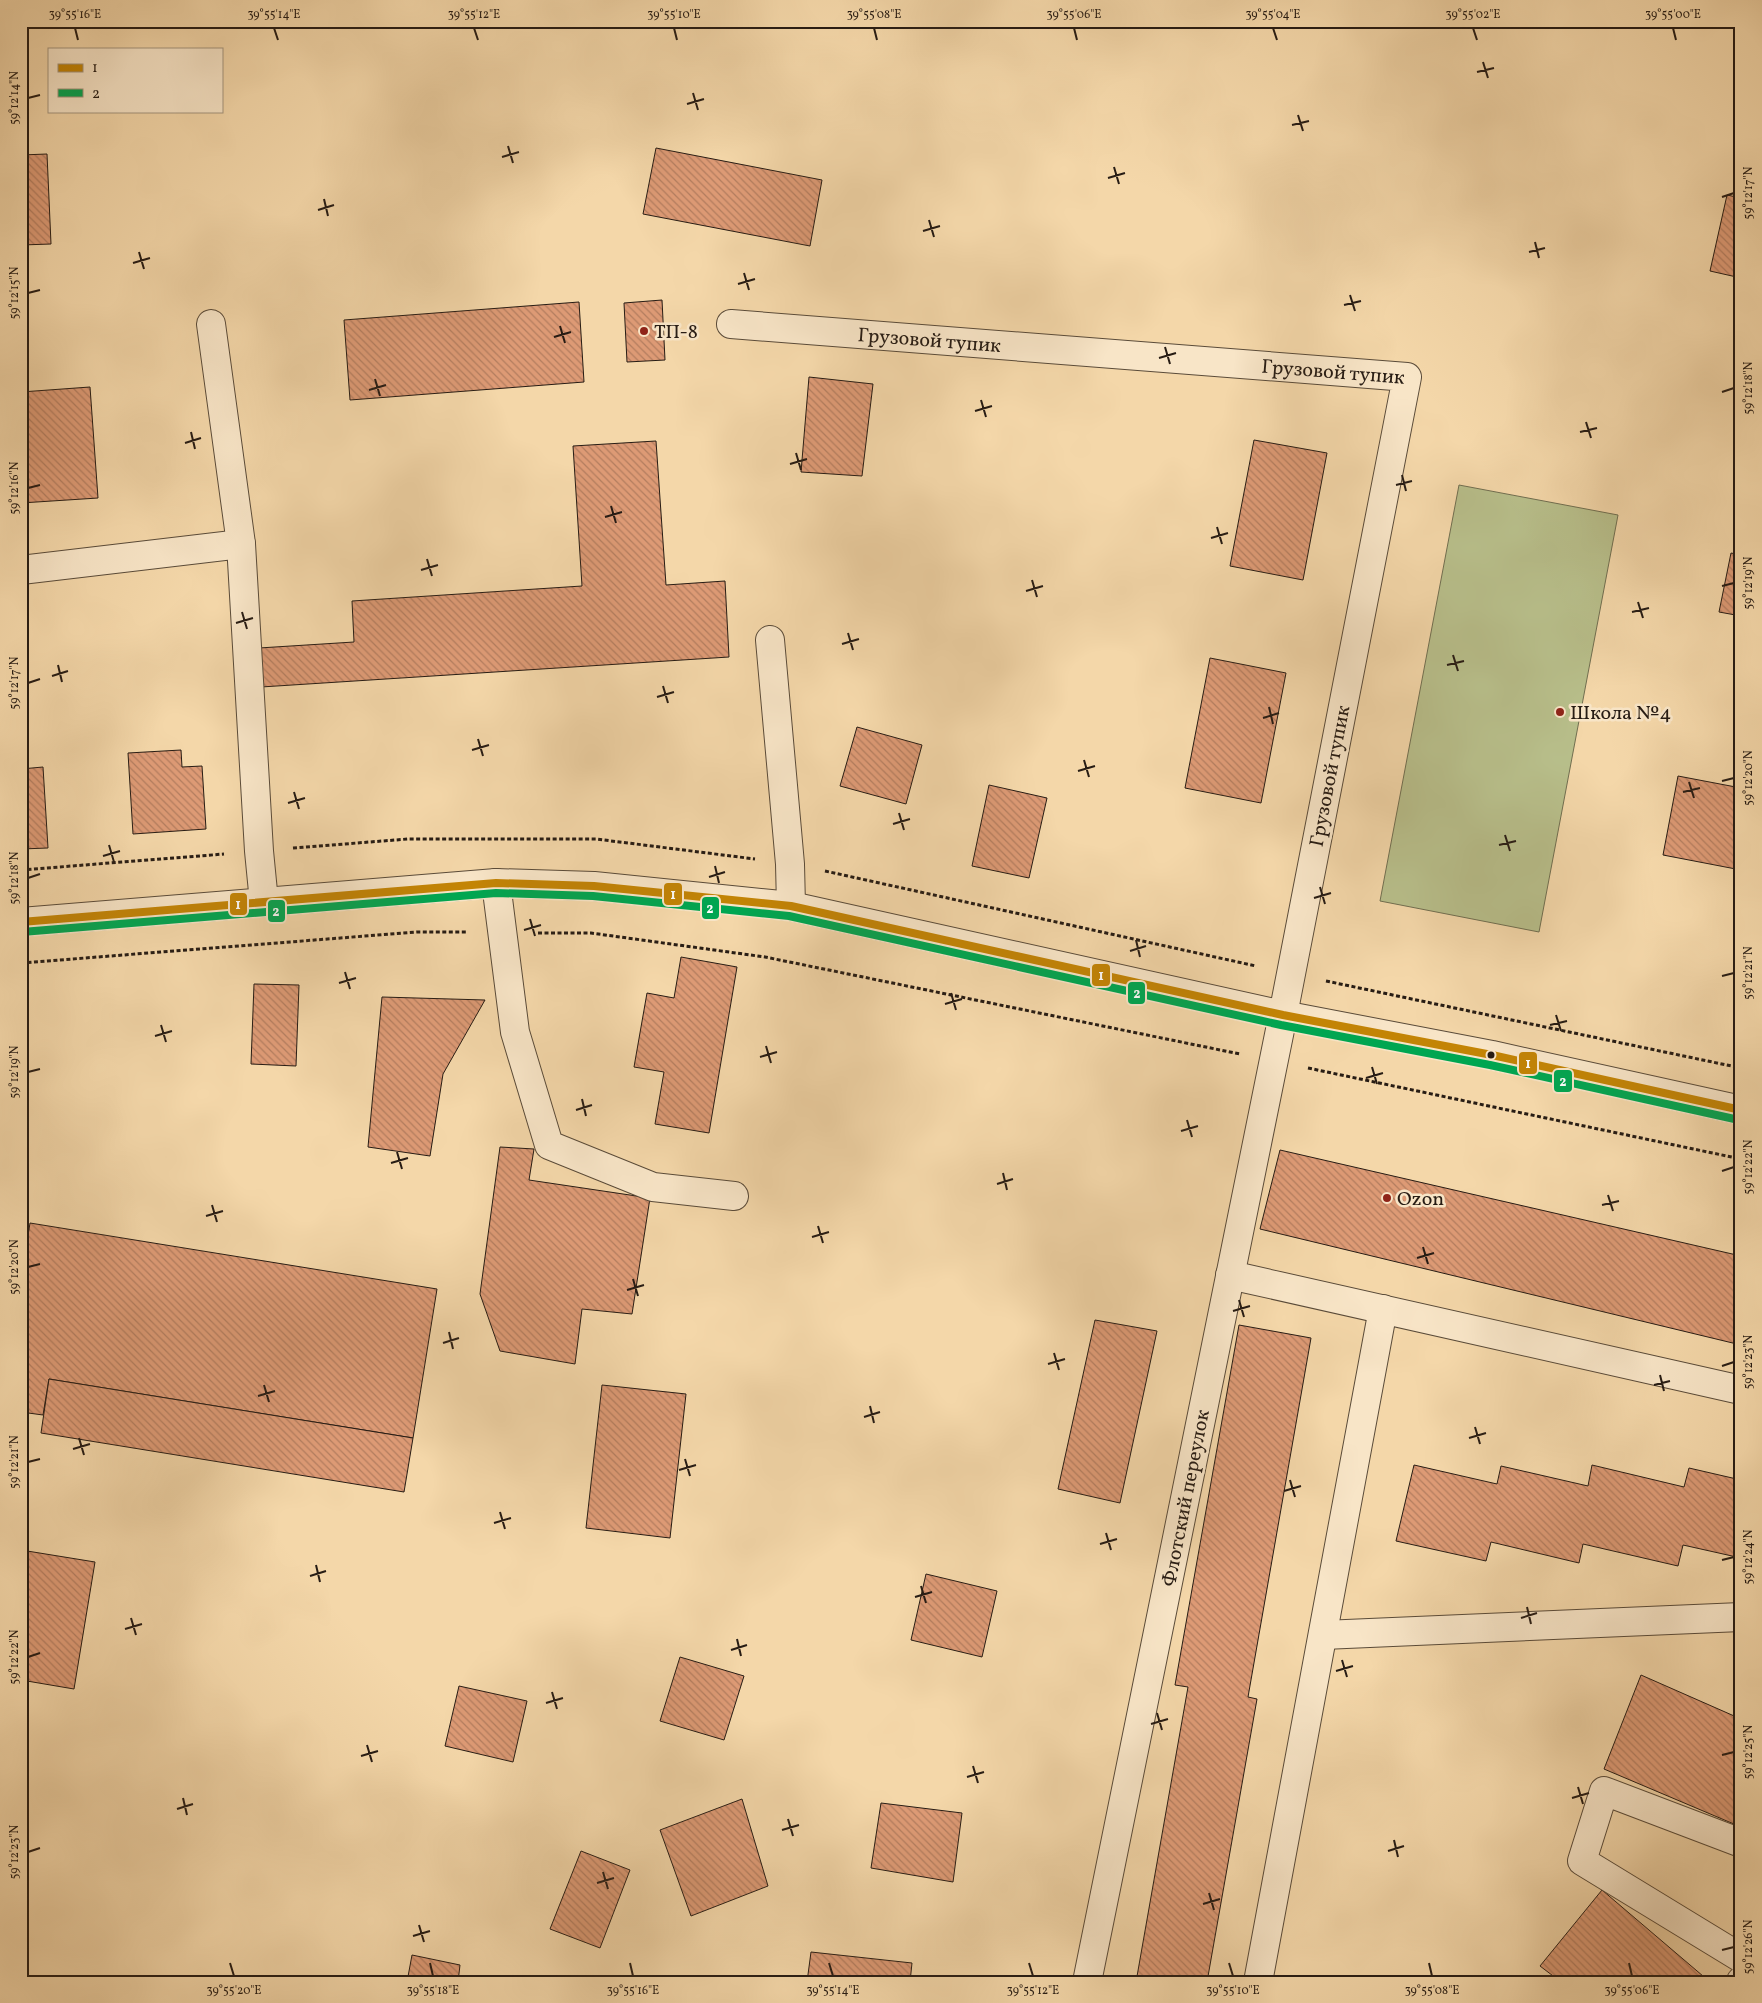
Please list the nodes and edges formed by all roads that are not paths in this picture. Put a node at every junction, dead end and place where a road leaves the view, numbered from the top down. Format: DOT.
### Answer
graph roads {
  1 [pos="211,324"];
  2 [pos="731,324"];
  3 [pos="241,544"];
  4 [pos="21,570"];
  5 [pos="770,640"];
  6 [pos="496,883"];
  7 [pos="264,902"];
  8 [pos="791,906"];
  9 [pos="21,922"];
  10 [pos="1283,1015"];
  11 [pos="1741,1110"];
  12 [pos="734,1196"];
  13 [pos="1230,1275"];
  14 [pos="1383,1309"];
  15 [pos="1741,1390"];
  16 [pos="1741,1617"];
  17 [pos="1322,1635"];
  18 [pos="1741,1843"];
  19 [pos="1741,1958"];
  20 [pos="1087,1982"];
  21 [pos="1258,1982"];
  1 -- 3 [label="street"];
  2 -- 10 [label="street, Грузовой тупик"];
  3 -- 4 [label="street"];
  3 -- 7 [label="street"];
  5 -- 8 [label="street"];
  6 -- 7 [label="street"];
  6 -- 8 [label="street"];
  6 -- 12 [label="street"];
  7 -- 9 [label="street"];
  8 -- 10 [label="street"];
  10 -- 11 [label="street"];
  10 -- 13 [label="street, Флотский переулок"];
  13 -- 14 [label="street"];
  13 -- 20 [label="street, Флотский переулок"];
  14 -- 15 [label="street"];
  14 -- 17 [label="street"];
  16 -- 17 [label="street"];
  17 -- 21 [label="street"];
  18 -- 19 [label="street"];
}
